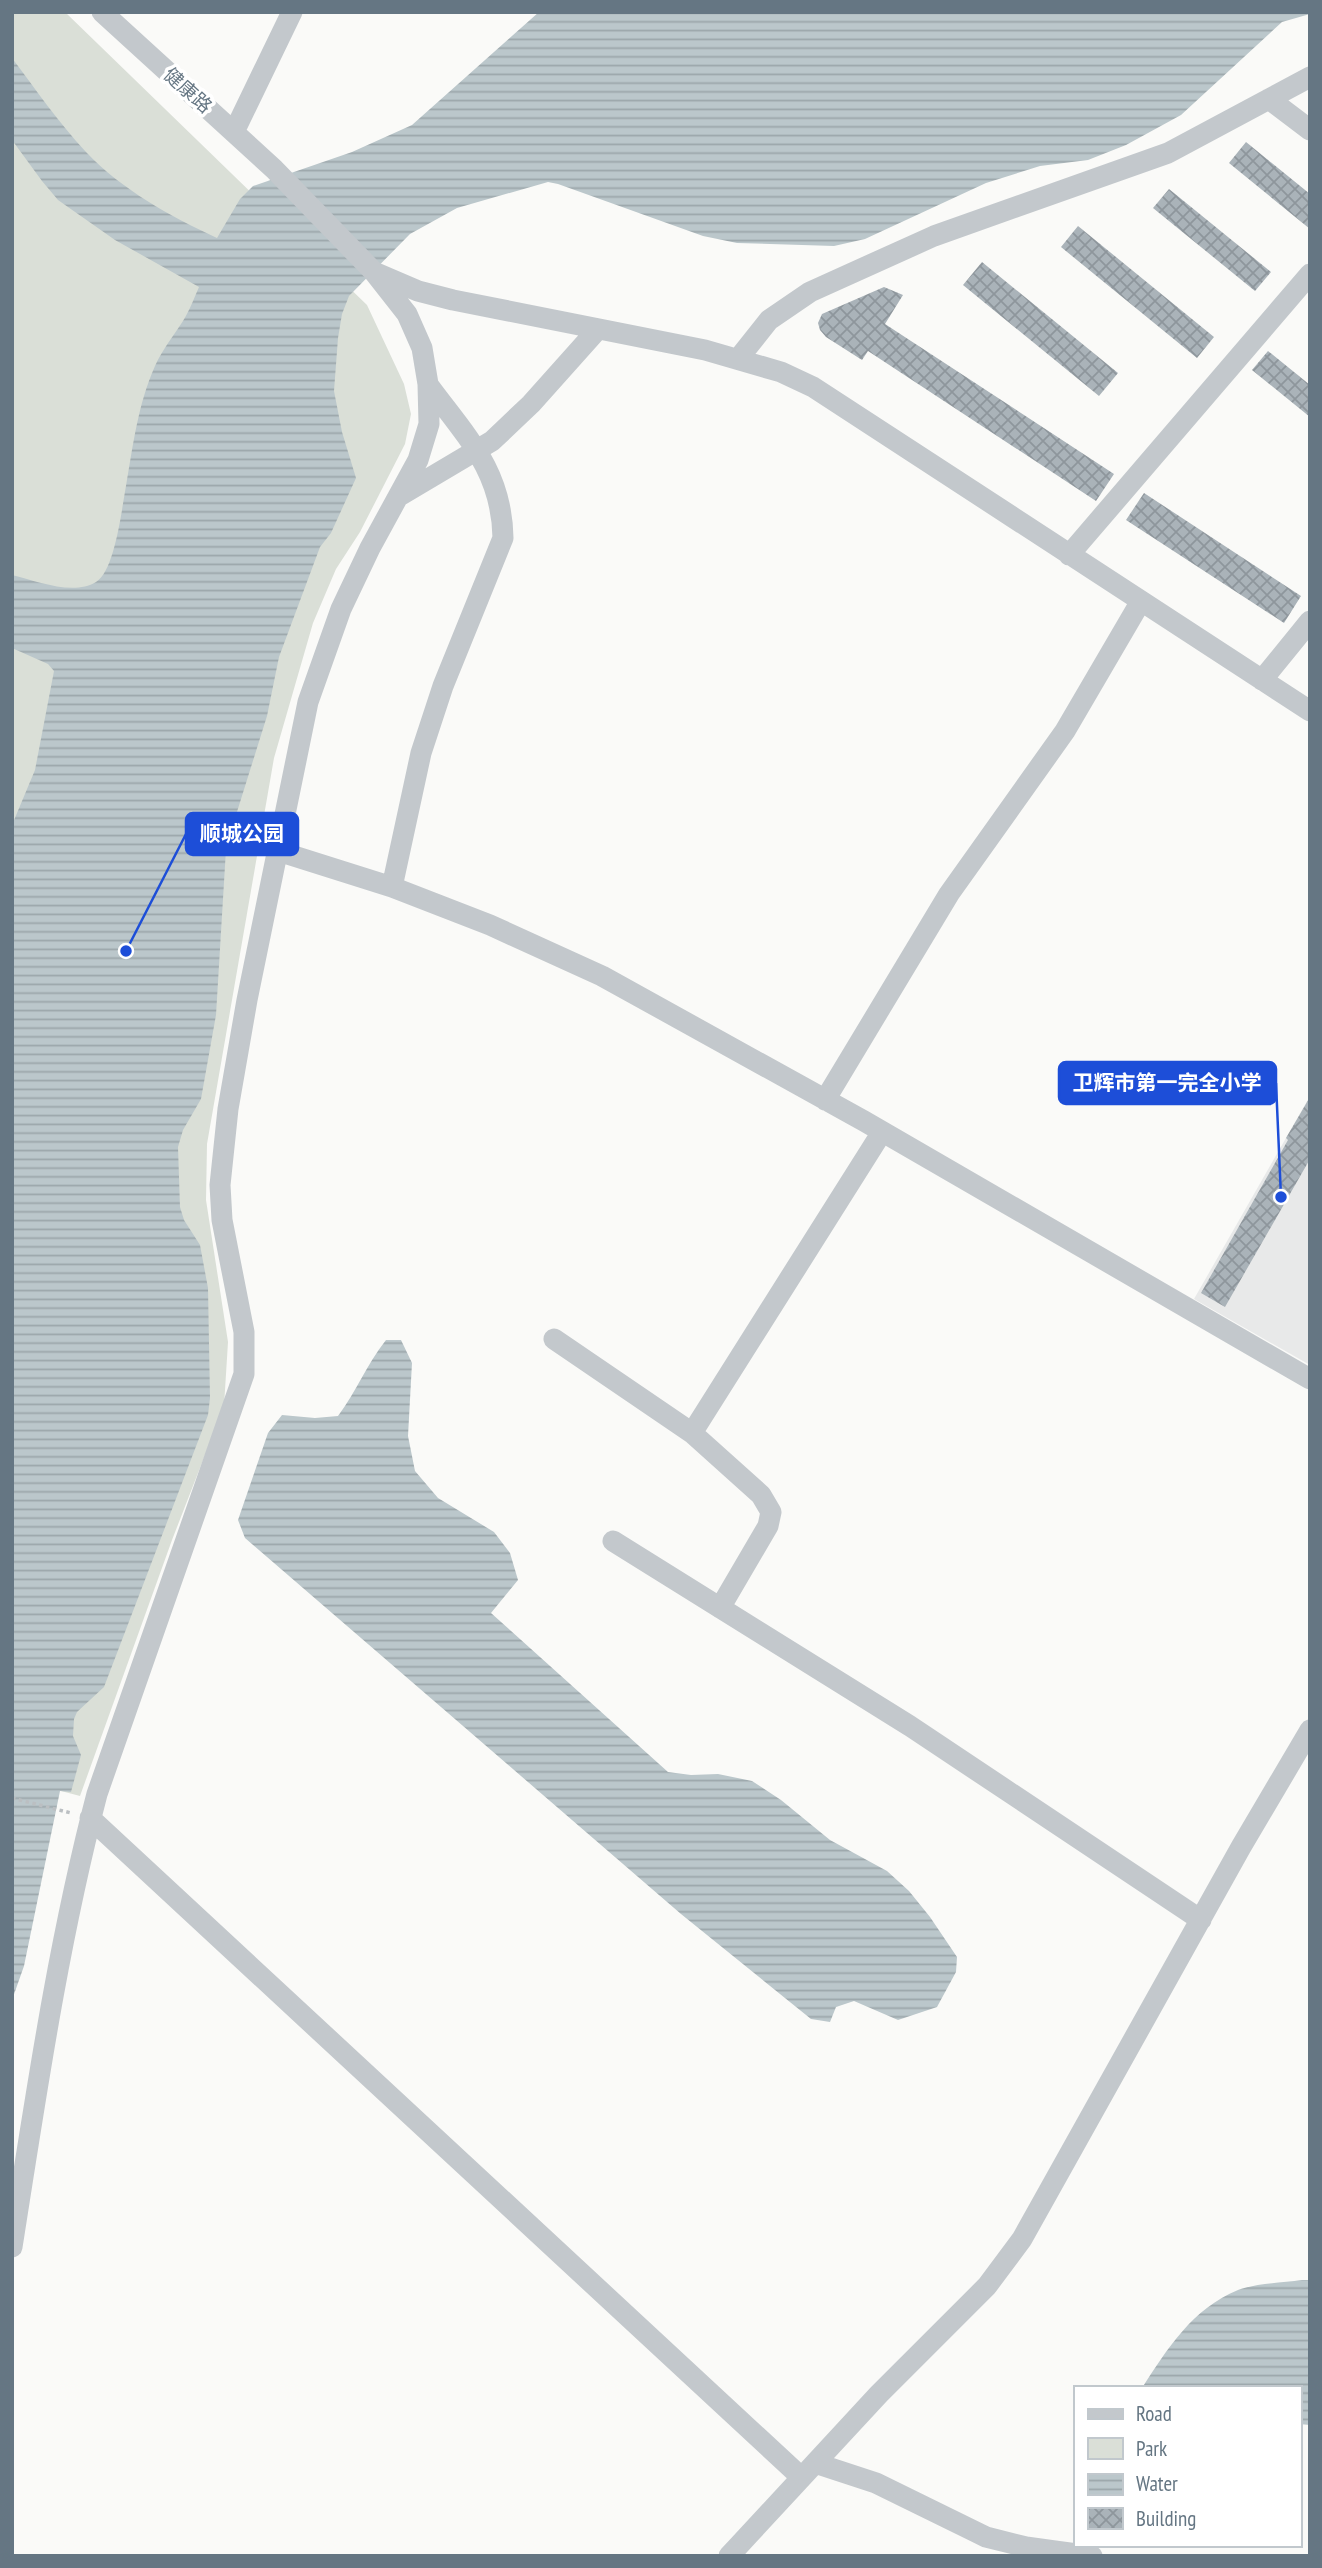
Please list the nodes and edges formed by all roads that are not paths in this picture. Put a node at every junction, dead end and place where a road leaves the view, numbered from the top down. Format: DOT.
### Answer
graph roads {
  1 [pos="102,12"];
  2 [pos="292,12"];
  3 [pos="1310,77"];
  4 [pos="1269,99"];
  5 [pos="1310,130"];
  6 [pos="234,132"];
  7 [pos="374,272"];
  8 [pos="1310,274"];
  9 [pos="598,329"];
  10 [pos="738,359"];
  11 [pos="428,384"];
  12 [pos="478,449"];
  13 [pos="398,497"];
  14 [pos="1069,555"];
  15 [pos="1141,601"];
  16 [pos="1310,621"];
  17 [pos="1262,680"];
  18 [pos="1310,711"];
  19 [pos="278,851"];
  20 [pos="392,887"];
  21 [pos="825,1100"];
  22 [pos="882,1132"];
  23 [pos="554,1339"];
  24 [pos="1310,1379"];
  25 [pos="692,1433"];
  26 [pos="613,1541"];
  27 [pos="720,1608"];
  28 [pos="1310,1730"];
  29 [pos="90,1818"];
  30 [pos="1200,1920"];
  31 [pos="12,2247"];
  32 [pos="808,2470"];
  33 [pos="729,2556"];
  34 [pos="1092,2556"];
  1 -- 6 [label="street, 健康路"];
  2 -- 6 [label="street"];
  3 -- 4 [label="street"];
  4 -- 5 [label="street"];
  4 -- 10 [label="street"];
  6 -- 7 [label="street, 健康路"];
  7 -- 9 [label="street"];
  7 -- 11 [label="street, 健康路"];
  8 -- 14 [label="street"];
  9 -- 10 [label="street"];
  9 -- 12 [label="street"];
  10 -- 14 [label="street"];
  11 -- 12 [label="street"];
  11 -- 13 [label="street, 健康路"];
  12 -- 13 [label="street"];
  12 -- 20 [label="street"];
  13 -- 19 [label="street, 健康路"];
  14 -- 15 [label="street"];
  15 -- 17 [label="street"];
  15 -- 21 [label="street"];
  16 -- 17 [label="street"];
  17 -- 18 [label="street"];
  19 -- 20 [label="street"];
  19 -- 29 [label="street, 健康路"];
  20 -- 21 [label="street"];
  21 -- 22 [label="street"];
  22 -- 24 [label="street"];
  22 -- 25 [label="street"];
  23 -- 25 [label="street"];
  25 -- 27 [label="street"];
  26 -- 27 [label="street"];
  27 -- 30 [label="street"];
  28 -- 30 [label="street"];
  29 -- 31 [label="street, 健康路"];
  29 -- 32 [label="street"];
  30 -- 32 [label="street"];
  32 -- 33 [label="street"];
  32 -- 34 [label="street"];
}
